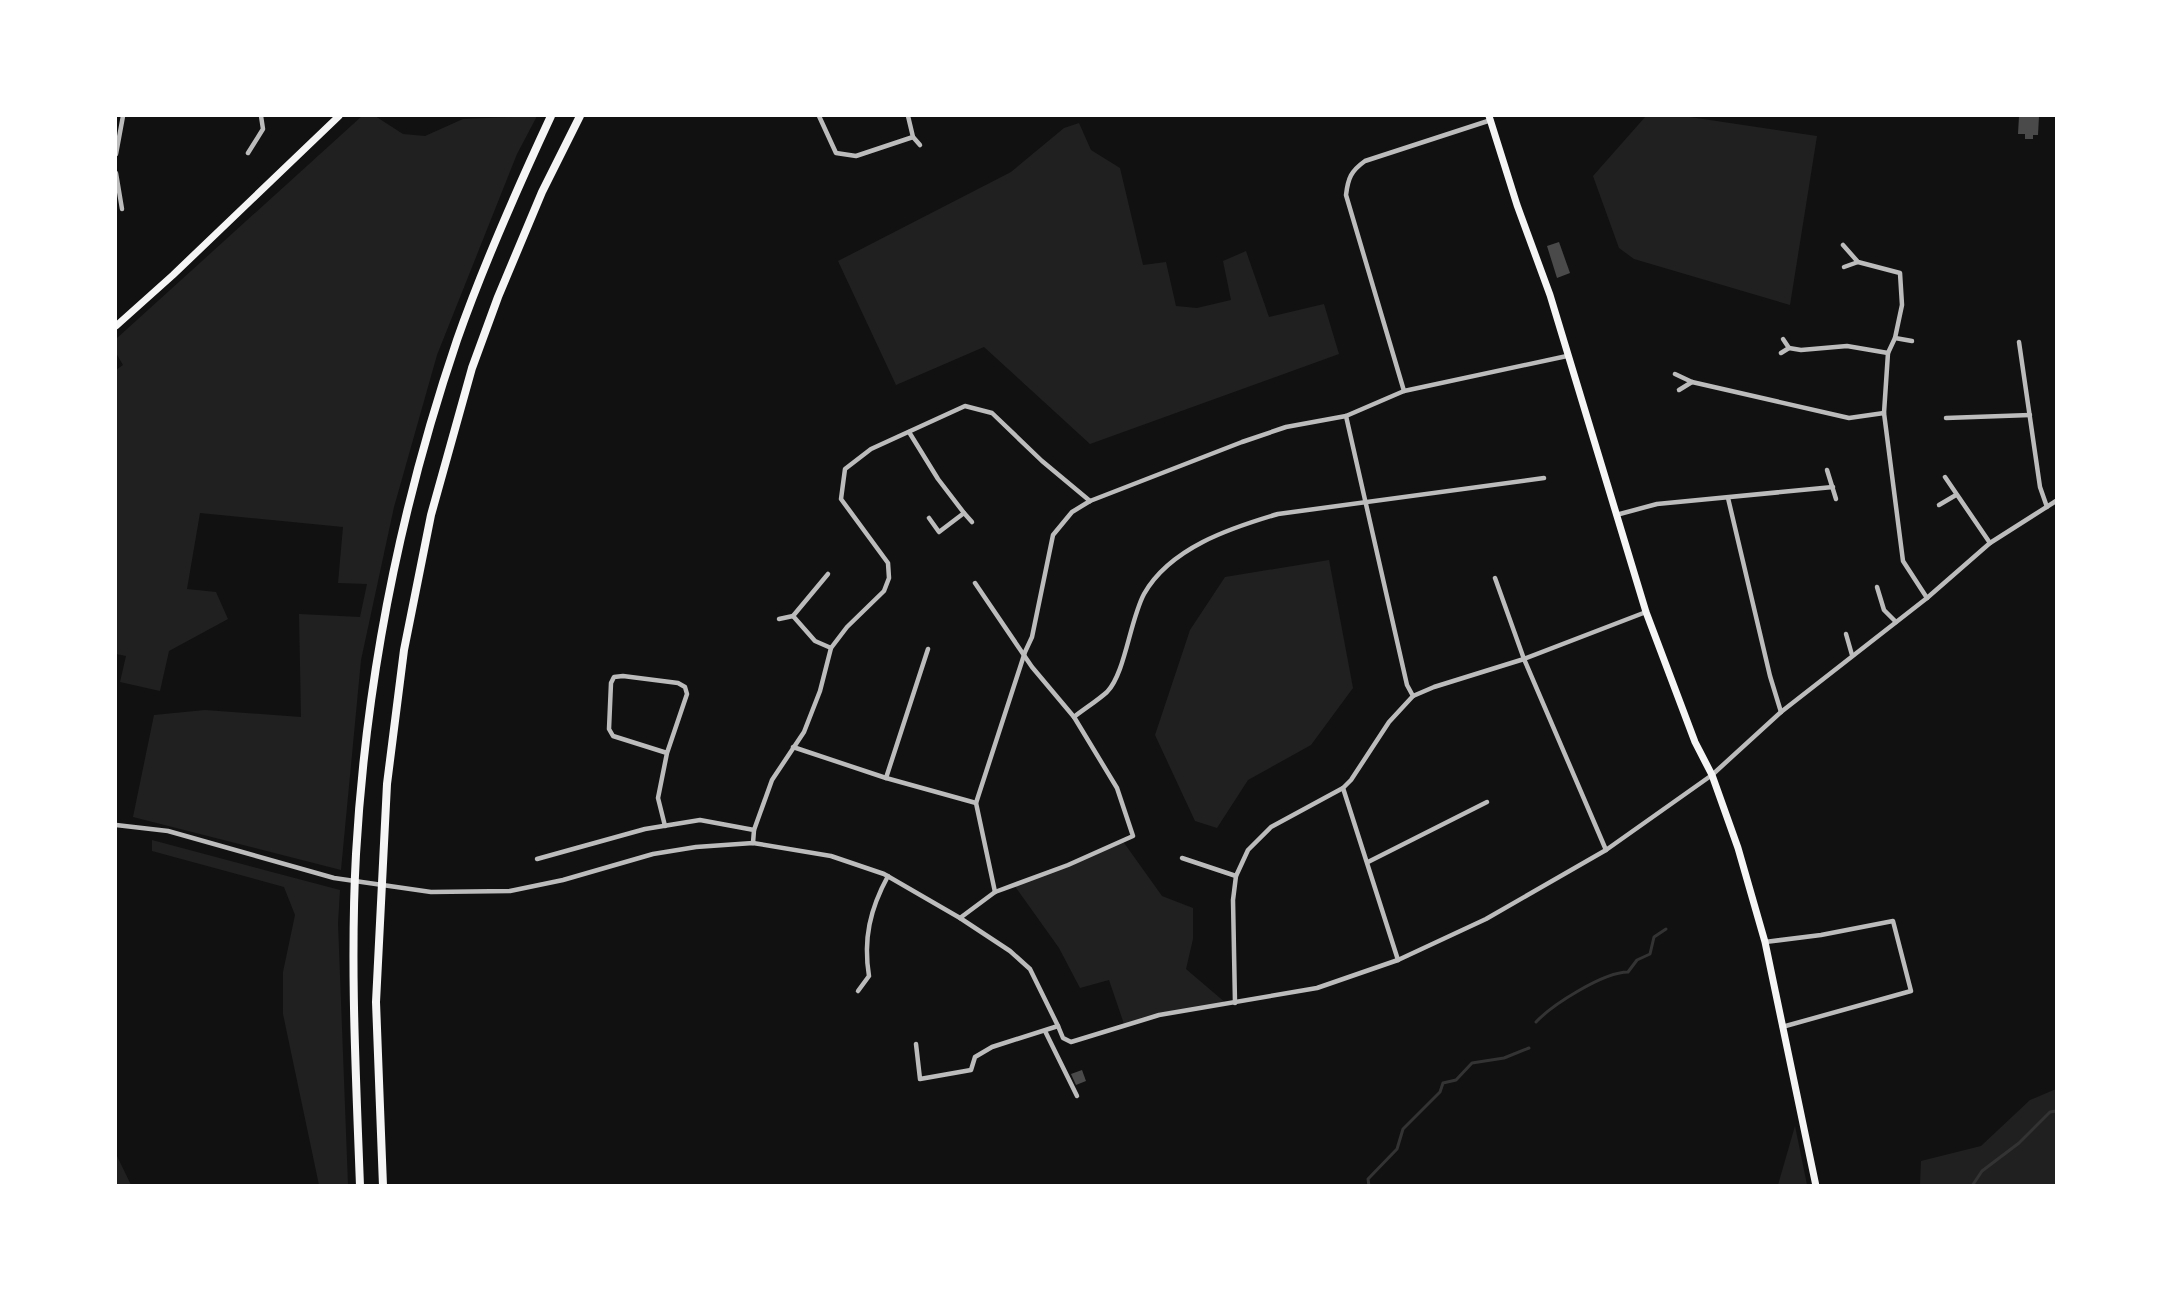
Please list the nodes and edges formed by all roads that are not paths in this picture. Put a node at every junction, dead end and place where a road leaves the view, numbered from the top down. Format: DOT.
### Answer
graph roads {
  1 [pos="123,116"];
  2 [pos="261,116"];
  3 [pos="339,116"];
  4 [pos="551,116"];
  5 [pos="580,116"];
  6 [pos="819,116"];
  7 [pos="908,116"];
  8 [pos="1490,118"];
  9 [pos="914,136"];
  10 [pos="920,145"];
  11 [pos="248,153"];
  12 [pos="116,154"];
  13 [pos="116,173"];
  14 [pos="122,209"];
  15 [pos="1843,245"];
  16 [pos="1858,262"];
  17 [pos="1844,267"];
  18 [pos="116,326"];
  19 [pos="1895,338"];
  20 [pos="1783,339"];
  21 [pos="1912,341"];
  22 [pos="2019,342"];
  23 [pos="1789,348"];
  24 [pos="1781,353"];
  25 [pos="1888,353"];
  26 [pos="1567,356"];
  27 [pos="1675,374"];
  28 [pos="1692,382"];
  29 [pos="1679,390"];
  30 [pos="1404,391"];
  31 [pos="1884,413"];
  32 [pos="1346,416"];
  33 [pos="2030,416"];
  34 [pos="1946,418"];
  35 [pos="909,432"];
  36 [pos="1827,470"];
  37 [pos="1945,477"];
  38 [pos="1544,478"];
  39 [pos="1833,487"];
  40 [pos="1956,495"];
  41 [pos="1728,498"];
  42 [pos="1836,499"];
  43 [pos="1090,501"];
  44 [pos="2056,501"];
  45 [pos="1366,502"];
  46 [pos="1939,506"];
  47 [pos="2047,507"];
  48 [pos="964,513"];
  49 [pos="1616,515"];
  50 [pos="928,518"];
  51 [pos="972,522"];
  52 [pos="1990,543"];
  53 [pos="828,574"];
  54 [pos="1495,578"];
  55 [pos="975,583"];
  56 [pos="1877,586"];
  57 [pos="1927,598"];
  58 [pos="1646,612"];
  59 [pos="793,616"];
  60 [pos="779,619"];
  61 [pos="1896,622"];
  62 [pos="1846,634"];
  63 [pos="831,648"];
  64 [pos="928,649"];
  65 [pos="1025,652"];
  66 [pos="1852,655"];
  67 [pos="1524,659"];
  68 [pos="1413,696"];
  69 [pos="1781,711"];
  70 [pos="1074,717"];
  71 [pos="793,747"];
  72 [pos="667,753"];
  73 [pos="1712,775"];
  74 [pos="886,778"];
  75 [pos="1343,788"];
  76 [pos="1487,802"];
  77 [pos="976,803"];
  78 [pos="116,825"];
  79 [pos="665,826"];
  80 [pos="754,830"];
  81 [pos="753,843"];
  82 [pos="1606,850"];
  83 [pos="1182,858"];
  84 [pos="537,859"];
  85 [pos="1368,862"];
  86 [pos="888,876"];
  87 [pos="1236,876"];
  88 [pos="995,892"];
  89 [pos="960,918"];
  90 [pos="1765,942"];
  91 [pos="1398,960"];
  92 [pos="858,992"];
  93 [pos="1235,1003"];
  94 [pos="1058,1026"];
  95 [pos="1782,1027"];
  96 [pos="1045,1031"];
  97 [pos="916,1044"];
  98 [pos="1077,1096"];
  99 [pos="360,1185"];
  100 [pos="382,1185"];
  101 [pos="1816,1185"];
  1 -- 12 [label="street"];
  2 -- 11 [label="street"];
  3 -- 18 [label="main road"];
  4 -- 99 [label="highway"];
  5 -- 100 [label="highway"];
  6 -- 9 [label="street"];
  7 -- 9 [label="street"];
  8 -- 26 [label="main road"];
  8 -- 30 [label="street"];
  9 -- 10 [label="street"];
  13 -- 14 [label="street"];
  15 -- 16 [label="street"];
  16 -- 17 [label="street"];
  16 -- 19 [label="street"];
  19 -- 21 [label="street"];
  19 -- 25 [label="street"];
  20 -- 23 [label="street"];
  22 -- 33 [label="street"];
  23 -- 24 [label="street"];
  23 -- 25 [label="street"];
  25 -- 31 [label="street"];
  26 -- 30 [label="street"];
  26 -- 49 [label="main road"];
  27 -- 28 [label="street"];
  28 -- 29 [label="street"];
  28 -- 31 [label="street"];
  30 -- 32 [label="street"];
  31 -- 57 [label="street"];
  32 -- 43 [label="street"];
  32 -- 45 [label="street"];
  33 -- 34 [label="street"];
  33 -- 47 [label="street"];
  35 -- 43 [label="street"];
  35 -- 48 [label="street"];
  35 -- 63 [label="street"];
  36 -- 39 [label="street"];
  37 -- 40 [label="street"];
  38 -- 45 [label="street"];
  39 -- 41 [label="street"];
  39 -- 42 [label="street"];
  40 -- 46 [label="street"];
  40 -- 52 [label="street"];
  41 -- 49 [label="street"];
  41 -- 69 [label="street"];
  43 -- 65 [label="street"];
  44 -- 47 [label="street"];
  45 -- 68 [label="street"];
  45 -- 70 [label="street"];
  47 -- 52 [label="street"];
  48 -- 50 [label="street"];
  48 -- 51 [label="street"];
  49 -- 58 [label="main road"];
  52 -- 57 [label="street"];
  53 -- 59 [label="street"];
  54 -- 67 [label="street"];
  55 -- 65 [label="street"];
  56 -- 61 [label="street"];
  57 -- 61 [label="street"];
  58 -- 67 [label="street"];
  58 -- 73 [label="main road"];
  59 -- 60 [label="street"];
  59 -- 63 [label="street"];
  61 -- 66 [label="street"];
  62 -- 66 [label="street"];
  63 -- 71 [label="street"];
  64 -- 74 [label="street"];
  65 -- 70 [label="street"];
  65 -- 77 [label="street"];
  66 -- 69 [label="street"];
  67 -- 68 [label="street"];
  67 -- 82 [label="street"];
  68 -- 75 [label="street"];
  69 -- 73 [label="street"];
  70 -- 88 [label="street"];
  71 -- 74 [label="street"];
  71 -- 80 [label="street"];
  72 -- 72 [label="street"];
  72 -- 79 [label="street"];
  73 -- 82 [label="street"];
  73 -- 90 [label="main road"];
  74 -- 77 [label="street"];
  75 -- 85 [label="street"];
  75 -- 87 [label="street"];
  76 -- 85 [label="street"];
  77 -- 88 [label="street"];
  78 -- 81 [label="street"];
  79 -- 80 [label="street"];
  79 -- 84 [label="street"];
  80 -- 81 [label="street"];
  81 -- 86 [label="street"];
  82 -- 91 [label="street"];
  83 -- 87 [label="street"];
  85 -- 91 [label="street"];
  86 -- 89 [label="street"];
  86 -- 92 [label="street"];
  87 -- 93 [label="street"];
  88 -- 89 [label="street"];
  89 -- 94 [label="street"];
  90 -- 95 [label="main road"];
  90 -- 95 [label="street"];
  91 -- 93 [label="street"];
  93 -- 94 [label="street"];
  94 -- 96 [label="street"];
  95 -- 101 [label="main road"];
  96 -- 97 [label="street"];
  96 -- 98 [label="street"];
}
